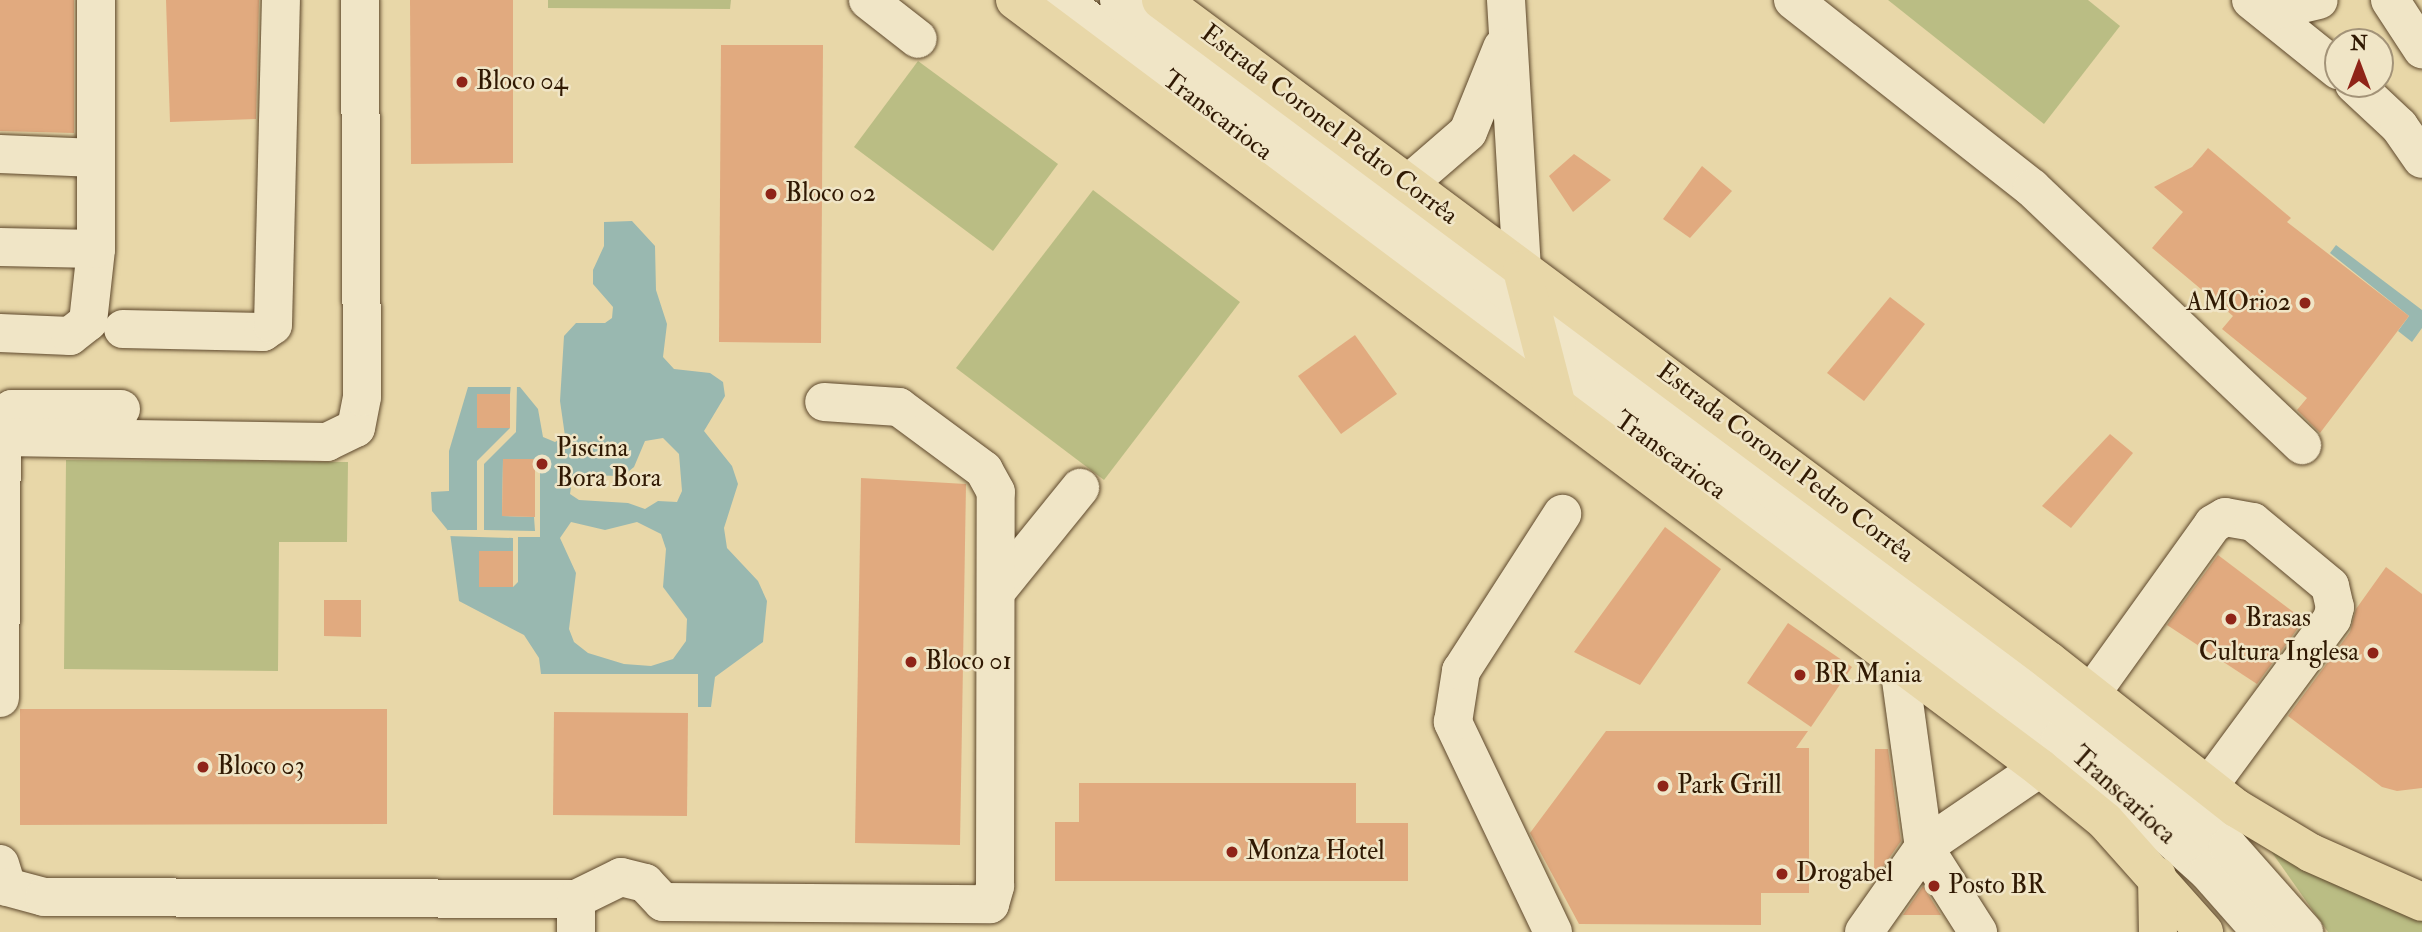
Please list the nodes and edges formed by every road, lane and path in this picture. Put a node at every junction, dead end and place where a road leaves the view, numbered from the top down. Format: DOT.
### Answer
graph roads {
  1 [pos="96,0"];
  2 [pos="281,0"];
  3 [pos="360,0"];
  4 [pos="868,0"];
  5 [pos="1015,0"];
  6 [pos="1062,0"];
  7 [pos="1119,0"];
  8 [pos="1161,0"];
  9 [pos="1793,0"];
  10 [pos="2319,0"];
  11 [pos="2390,0"];
  12 [pos="2262,4"];
  13 [pos="1506,18"];
  14 [pos="918,39"];
  15 [pos="2422,49"];
  16 [pos="2324,59"];
  17 [pos="2369,98"];
  18 [pos="0,154"];
  19 [pos="96,159"];
  20 [pos="2422,159"];
  21 [pos="1408,184"];
  22 [pos="0,247"];
  23 [pos="96,249"];
  24 [pos="1525,287"];
  25 [pos="123,329"];
  26 [pos="0,333"];
  27 [pos="1542,363"];
  28 [pos="824,402"];
  29 [pos="1557,406"];
  30 [pos="121,409"];
  31 [pos="2,437"];
  32 [pos="2302,445"];
  33 [pos="1080,488"];
  34 [pos="1562,514"];
  35 [pos="999,588"];
  36 [pos="1898,658"];
  37 [pos="2091,694"];
  38 [pos="0,698"];
  39 [pos="2040,768"];
  40 [pos="2208,787"];
  41 [pos="1924,847"];
  42 [pos="0,864"];
  43 [pos="2157,876"];
  44 [pos="2422,902"];
  45 [pos="576,916"];
  46 [pos="663,917"];
  47 [pos="1553,932"];
  48 [pos="1864,932"];
  49 [pos="1978,932"];
  50 [pos="2158,932"];
  51 [pos="2204,932"];
  52 [pos="2260,932"];
  53 [pos="2304,932"];
  1 -- 19 [label="street"];
  2 -- 25 [label="street"];
  3 -- 31 [label="street"];
  4 -- 14 [label="street"];
  5 -- 29 [label="main road"];
  6 -- 27 [label="street, Transcarioca"];
  7 -- 24 [label="street, Transcarioca"];
  8 -- 21 [label="main road, Estrada Coronel Pedro Corrêa"];
  9 -- 32 [label="street"];
  10 -- 12 [label="street"];
  11 -- 15 [label="street"];
  12 -- 16 [label="street"];
  13 -- 21 [label="street"];
  13 -- 24 [label="street"];
  17 -- 20 [label="street"];
  18 -- 19 [label="street"];
  19 -- 23 [label="street"];
  21 -- 24 [label="main road, Estrada Coronel Pedro Corrêa"];
  22 -- 23 [label="street"];
  23 -- 26 [label="street"];
  24 -- 27 [label="main road"];
  24 -- 37 [label="main road, Estrada Coronel Pedro Corrêa"];
  24 -- 53 [label="street, Transcarioca"];
  27 -- 29 [label="main road"];
  27 -- 52 [label="street, Transcarioca"];
  28 -- 35 [label="street"];
  29 -- 36 [label="main road"];
  30 -- 31 [label="street"];
  31 -- 38 [label="street"];
  33 -- 35 [label="street"];
  34 -- 47 [label="street"];
  35 -- 46 [label="street"];
  36 -- 39 [label="main road"];
  36 -- 41 [label="street"];
  37 -- 40 [label="main road, Estrada Coronel Pedro Corrêa"];
  37 -- 40 [label="street"];
  39 -- 41 [label="street"];
  39 -- 43 [label="main road"];
  40 -- 44 [label="main road, Estrada Coronel Pedro Corrêa"];
  41 -- 48 [label="street"];
  41 -- 49 [label="street"];
  42 -- 45 [label="street"];
  43 -- 50 [label="main road"];
  43 -- 51 [label="main road"];
  45 -- 46 [label="street"];
}
